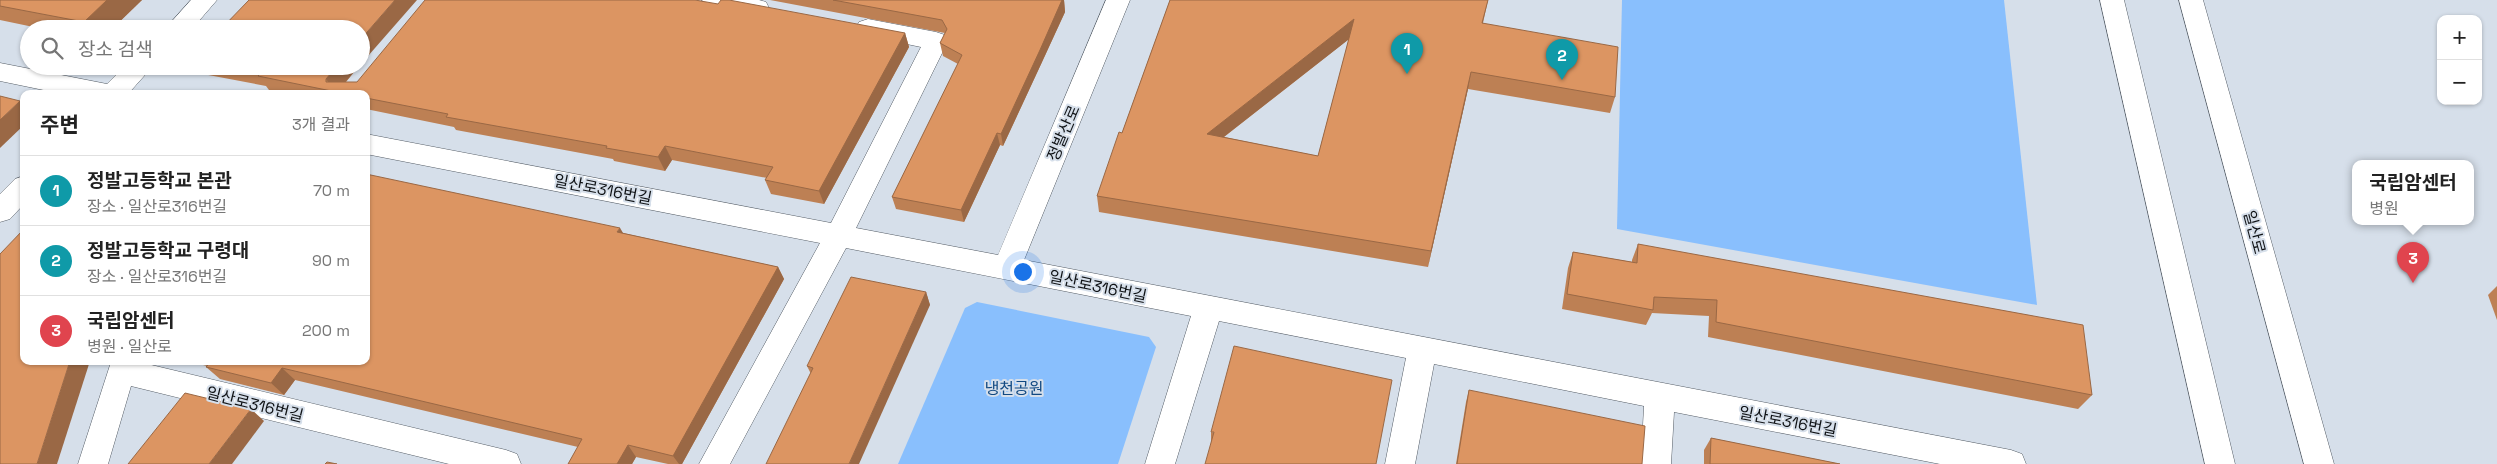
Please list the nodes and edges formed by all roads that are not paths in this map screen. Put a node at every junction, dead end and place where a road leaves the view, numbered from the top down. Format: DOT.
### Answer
graph roads {
  1 [pos="205,0"];
  2 [pos="714,0"];
  3 [pos="1118,0"];
  4 [pos="2112,0"];
  5 [pos="2191,0"];
  6 [pos="782,12"];
  7 [pos="186,20"];
  8 [pos="850,25"];
  9 [pos="0,72"];
  10 [pos="132,75"];
  11 [pos="92,90"];
  12 [pos="116,90"];
  13 [pos="370,145"];
  14 [pos="20,190"];
  15 [pos="0,211"];
  16 [pos="839,234"];
  17 [pos="1007,266"];
  18 [pos="1208,309"];
  19 [pos="1422,350"];
  20 [pos="125,366"];
  21 [pos="1660,396"];
  22 [pos="1916,455"];
  23 [pos="93,464"];
  24 [pos="506,464"];
  25 [pos="714,464"];
  26 [pos="1160,464"];
  27 [pos="1400,464"];
  28 [pos="1656,464"];
  29 [pos="2011,464"];
  30 [pos="2220,464"];
  31 [pos="2319,464"];
  1 -- 7 [label="street"];
  2 -- 6 [label="street"];
  3 -- 17 [label="street, 정발산로"];
  4 -- 30 [label="street"];
  5 -- 31 [label="street, 일산로"];
  8 -- 16 [label="street"];
  9 -- 11 [label="street"];
  10 -- 12 [label="street"];
  13 -- 16 [label="street, 일산로316번길"];
  14 -- 15 [label="street"];
  16 -- 17 [label="street, 일산로316번길"];
  16 -- 25 [label="street"];
  17 -- 18 [label="street, 일산로316번길"];
  18 -- 19 [label="street, 일산로316번길"];
  18 -- 26 [label="street"];
  19 -- 21 [label="street, 일산로316번길"];
  19 -- 27 [label="street"];
  20 -- 23 [label="street, 일산로316번길"];
  20 -- 24 [label="street, 일산로316번길"];
  21 -- 22 [label="street, 일산로316번길"];
  21 -- 28 [label="street"];
  22 -- 29 [label="street, 일산로316번길"];
}
